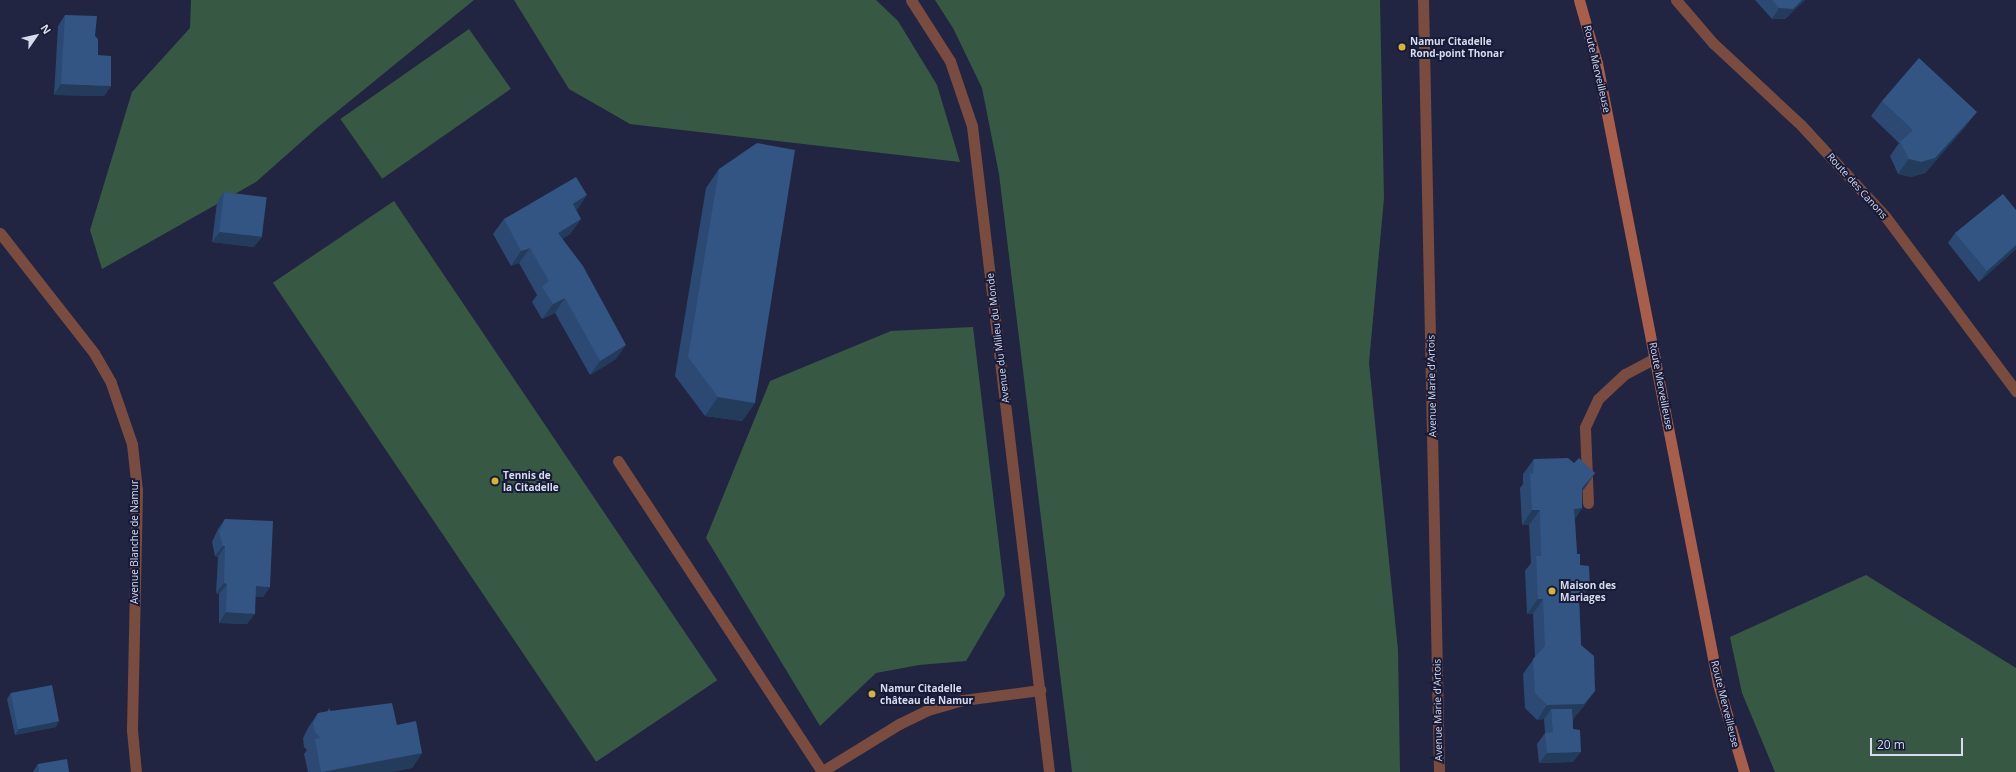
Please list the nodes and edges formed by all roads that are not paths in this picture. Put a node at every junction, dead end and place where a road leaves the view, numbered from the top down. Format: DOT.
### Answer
graph roads {
  1 [pos="911,0"];
  2 [pos="1423,0"];
  3 [pos="1579,0"];
  4 [pos="1676,0"];
  5 [pos="0,233"];
  6 [pos="1655,358"];
  7 [pos="2016,391"];
  8 [pos="618,461"];
  9 [pos="1588,503"];
  10 [pos="1040,690"];
  11 [pos="136,772"];
  12 [pos="822,772"];
  13 [pos="1049,772"];
  14 [pos="1439,772"];
  15 [pos="1744,772"];
  1 -- 10 [label="street, Avenue du Milieu du Monde"];
  2 -- 14 [label="street, Avenue Marie d'Artois"];
  3 -- 6 [label="main road, Route Merveilleuse"];
  4 -- 7 [label="street, Route des Canons"];
  5 -- 11 [label="street, Avenue Blanche de Namur"];
  6 -- 9 [label="street"];
  6 -- 15 [label="main road, Route Merveilleuse"];
  8 -- 12 [label="street"];
  10 -- 12 [label="street"];
  10 -- 13 [label="street"];
}
